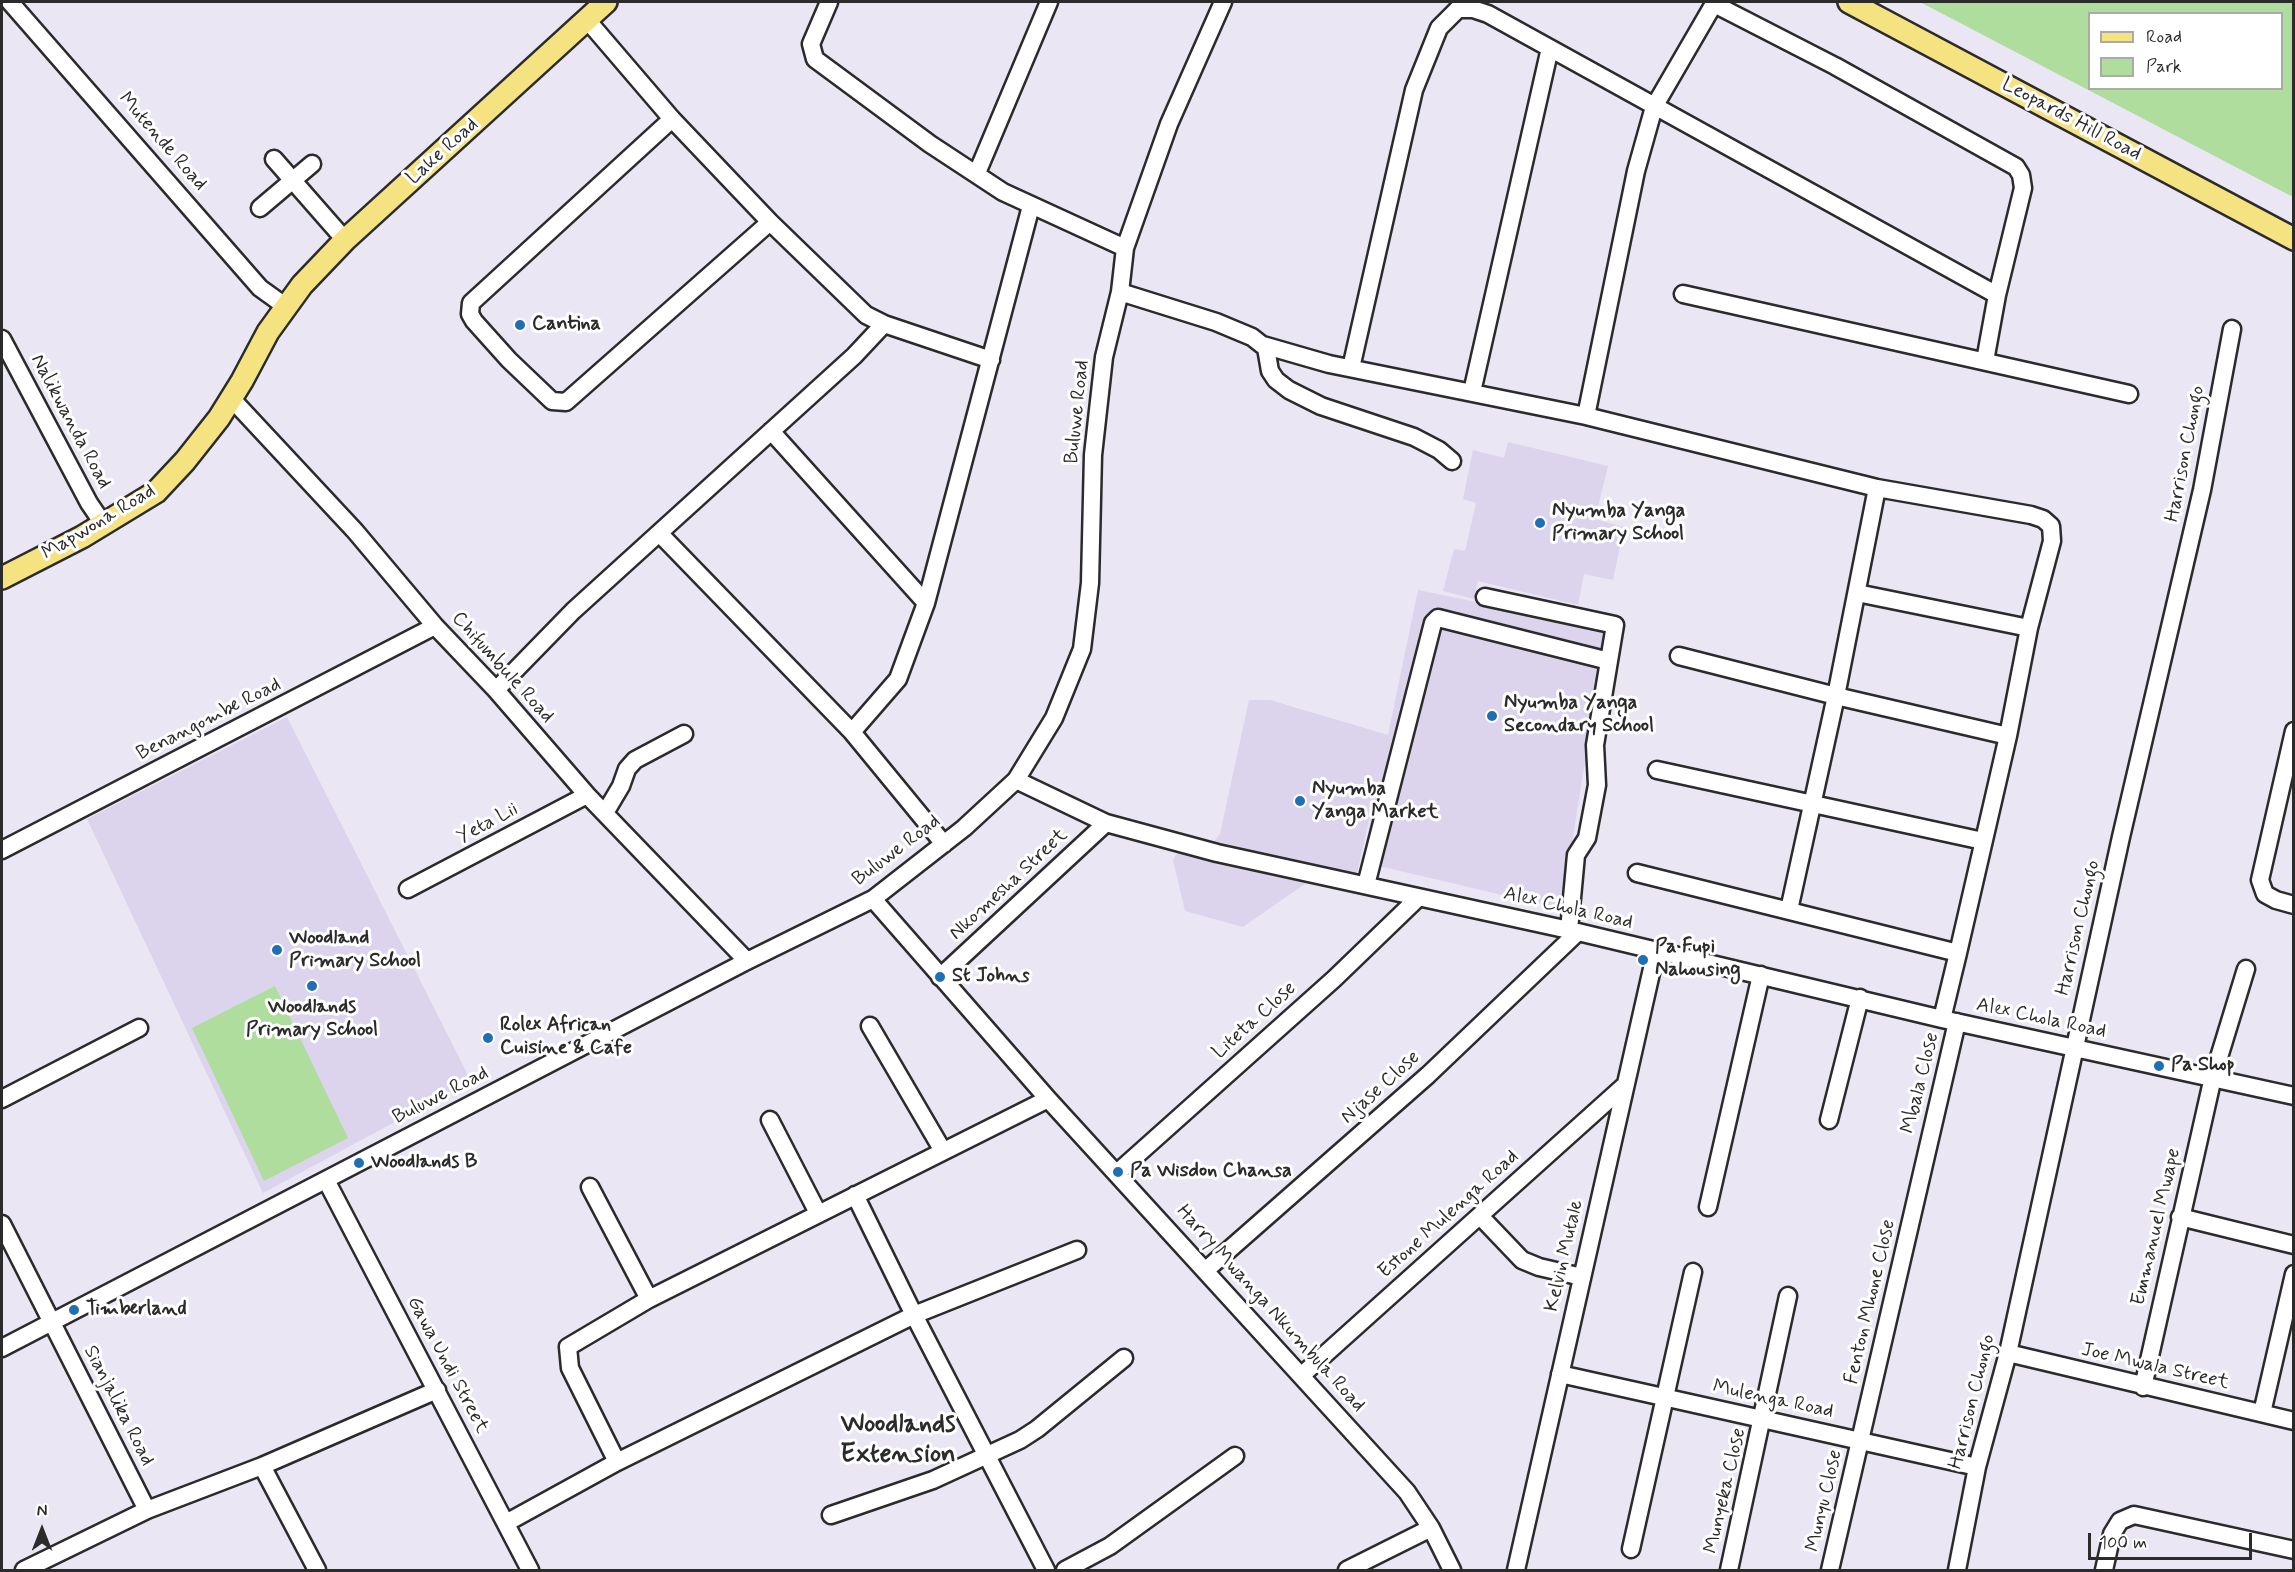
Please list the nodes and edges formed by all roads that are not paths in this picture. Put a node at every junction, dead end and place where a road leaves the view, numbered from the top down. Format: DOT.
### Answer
graph roads {
  1 [pos="10,2"];
  2 [pos="606,2"];
  3 [pos="829,2"];
  4 [pos="1049,2"];
  5 [pos="1223,2"];
  6 [pos="1849,2"];
  7 [pos="1714,3"];
  8 [pos="588,21"];
  9 [pos="1550,48"];
  10 [pos="1654,107"];
  11 [pos="672,119"];
  12 [pos="274,159"];
  13 [pos="312,164"];
  14 [pos="977,173"];
  15 [pos="292,181"];
  16 [pos="1031,206"];
  17 [pos="260,208"];
  18 [pos="770,222"];
  19 [pos="2294,239"];
  20 [pos="345,240"];
  21 [pos="1125,248"];
  22 [pos="1120,292"];
  23 [pos="1683,294"];
  24 [pos="1997,295"];
  25 [pos="285,306"];
  26 [pos="884,324"];
  27 [pos="2232,329"];
  28 [pos="2,339"];
  29 [pos="1263,345"];
  30 [pos="991,360"];
  31 [pos="1985,361"];
  32 [pos="1351,368"];
  33 [pos="1472,392"];
  34 [pos="2129,394"];
  35 [pos="231,398"];
  36 [pos="1586,416"];
  37 [pos="771,432"];
  38 [pos="1452,461"];
  39 [pos="1877,488"];
  40 [pos="104,525"];
  41 [pos="660,534"];
  42 [pos="2,578"];
  43 [pos="1857,593"];
  44 [pos="1485,597"];
  45 [pos="926,603"];
  46 [pos="435,626"];
  47 [pos="2029,628"];
  48 [pos="1679,656"];
  49 [pos="1609,662"];
  50 [pos="496,690"];
  51 [pos="1836,696"];
  52 [pos="2294,731"];
  53 [pos="852,732"];
  54 [pos="684,734"];
  55 [pos="2008,736"];
  56 [pos="1657,770"];
  57 [pos="2288,778"];
  58 [pos="1016,780"];
  59 [pos="587,795"];
  60 [pos="1810,805"];
  61 [pos="605,813"];
  62 [pos="1106,823"];
  63 [pos="1983,841"];
  64 [pos="944,844"];
  65 [pos="2,850"];
  66 [pos="1637,873"];
  67 [pos="1366,885"];
  68 [pos="408,890"];
  69 [pos="1418,898"];
  70 [pos="873,899"];
  71 [pos="2294,905"];
  72 [pos="1789,910"];
  73 [pos="1574,931"];
  74 [pos="1656,951"];
  75 [pos="1958,953"];
  76 [pos="747,961"];
  77 [pos="2246,969"];
  78 [pos="1761,975"];
  79 [pos="940,977"];
  80 [pos="1860,998"];
  81 [pos="1950,1021"];
  82 [pos="870,1026"];
  83 [pos="139,1028"];
  84 [pos="2074,1047"];
  85 [pos="2213,1077"];
  86 [pos="1624,1086"];
  87 [pos="2294,1096"];
  88 [pos="2,1099"];
  89 [pos="1048,1099"];
  90 [pos="770,1120"];
  91 [pos="1829,1120"];
  92 [pos="944,1151"];
  93 [pos="1118,1172"];
  94 [pos="1922,1174"];
  95 [pos="326,1180"];
  96 [pos="590,1187"];
  97 [pos="855,1195"];
  98 [pos="1708,1207"];
  99 [pos="818,1214"];
  100 [pos="1480,1216"];
  101 [pos="2180,1217"];
  102 [pos="2,1224"];
  103 [pos="2294,1245"];
  104 [pos="1077,1250"];
  105 [pos="1206,1270"];
  106 [pos="1693,1272"];
  107 [pos="2294,1274"];
  108 [pos="1582,1277"];
  109 [pos="1788,1296"];
  110 [pos="649,1299"];
  111 [pos="2290,1301"];
  112 [pos="914,1315"];
  113 [pos="52,1322"];
  114 [pos="2,1348"];
  115 [pos="2008,1353"];
  116 [pos="1124,1358"];
  117 [pos="1560,1374"];
  118 [pos="1302,1375"];
  119 [pos="2143,1387"];
  120 [pos="437,1390"];
  121 [pos="1663,1397"];
  122 [pos="2262,1413"];
  123 [pos="1763,1421"];
  124 [pos="2294,1421"];
  125 [pos="1860,1440"];
  126 [pos="987,1456"];
  127 [pos="1235,1456"];
  128 [pos="617,1462"];
  129 [pos="262,1466"];
  130 [pos="1977,1467"];
  131 [pos="147,1510"];
  132 [pos="831,1515"];
  133 [pos="506,1523"];
  134 [pos="1431,1528"];
  135 [pos="1631,1549"];
  136 [pos="2294,1551"];
  137 [pos="24,1570"];
  138 [pos="317,1570"];
  139 [pos="530,1570"];
  140 [pos="1047,1570"];
  141 [pos="1065,1570"];
  142 [pos="1347,1570"];
  143 [pos="1452,1570"];
  144 [pos="1516,1570"];
  145 [pos="1729,1570"];
  146 [pos="1830,1570"];
  147 [pos="1957,1570"];
  148 [pos="2104,1570"];
  1 -- 25 [label="street, Mutende Road"];
  2 -- 8 [label="main road, Lake Road"];
  3 -- 14 [label="street"];
  4 -- 14 [label="street"];
  5 -- 21 [label="street, Buluwe Road"];
  6 -- 19 [label="main road, Leopards Hill Road"];
  7 -- 10 [label="street"];
  7 -- 24 [label="street"];
  8 -- 11 [label="street"];
  8 -- 20 [label="main road, Lake Road"];
  9 -- 10 [label="street"];
  9 -- 32 [label="street"];
  9 -- 33 [label="street"];
  10 -- 24 [label="street"];
  10 -- 36 [label="street"];
  11 -- 18 [label="street"];
  11 -- 18 [label="street"];
  12 -- 15 [label="street"];
  13 -- 15 [label="street"];
  14 -- 16 [label="street"];
  15 -- 17 [label="street"];
  15 -- 20 [label="street"];
  16 -- 21 [label="street"];
  16 -- 30 [label="street"];
  18 -- 26 [label="street"];
  20 -- 25 [label="main road, Lake Road"];
  21 -- 22 [label="street, Buluwe Road"];
  22 -- 29 [label="street"];
  22 -- 58 [label="street, Buluwe Road"];
  23 -- 31 [label="street"];
  24 -- 31 [label="street"];
  25 -- 35 [label="main road, Mapwona Road"];
  26 -- 30 [label="street"];
  26 -- 37 [label="street"];
  27 -- 84 [label="street, Harrison Chongo"];
  28 -- 40 [label="street, Nalikwanda Road"];
  29 -- 32 [label="street"];
  29 -- 38 [label="street"];
  30 -- 45 [label="street"];
  31 -- 34 [label="street"];
  32 -- 33 [label="street"];
  33 -- 36 [label="street"];
  35 -- 40 [label="main road, Mapwona Road"];
  35 -- 46 [label="street, Chifumbule Road"];
  36 -- 39 [label="street"];
  37 -- 41 [label="street"];
  37 -- 45 [label="street"];
  39 -- 43 [label="street"];
  39 -- 47 [label="street, Mbala Close"];
  40 -- 42 [label="main road, Mapwona Road"];
  41 -- 50 [label="street"];
  41 -- 53 [label="street"];
  43 -- 47 [label="street"];
  43 -- 51 [label="street"];
  44 -- 49 [label="street"];
  45 -- 53 [label="street"];
  46 -- 50 [label="street, Chifumbule Road"];
  46 -- 65 [label="street, Benangombe Road"];
  47 -- 55 [label="street, Mbala Close"];
  48 -- 51 [label="street"];
  49 -- 67 [label="street"];
  49 -- 73 [label="street"];
  50 -- 59 [label="street, Chifumbule Road"];
  51 -- 55 [label="street"];
  51 -- 60 [label="street"];
  52 -- 57 [label="street"];
  53 -- 64 [label="street"];
  54 -- 61 [label="street"];
  55 -- 63 [label="street, Mbala Close"];
  56 -- 60 [label="street"];
  57 -- 71 [label="street"];
  58 -- 62 [label="street, Alex Chola Road"];
  58 -- 64 [label="street, Buluwe Road"];
  59 -- 61 [label="street, Chifumbule Road"];
  59 -- 68 [label="street, Yeta Lii"];
  60 -- 63 [label="street"];
  60 -- 72 [label="street"];
  61 -- 76 [label="street, Chifumbule Road"];
  62 -- 67 [label="street, Alex Chola Road"];
  62 -- 79 [label="street, Nkomesha Street"];
  63 -- 75 [label="street, Mbala Close"];
  64 -- 70 [label="street, Buluwe Road"];
  66 -- 72 [label="street"];
  67 -- 69 [label="street, Alex Chola Road"];
  69 -- 73 [label="street, Alex Chola Road"];
  69 -- 93 [label="street, Liteta Close"];
  70 -- 76 [label="street, Buluwe Road"];
  70 -- 79 [label="street, Harry Mwanga Nkumbula Road"];
  72 -- 75 [label="street"];
  73 -- 74 [label="street, Alex Chola Road"];
  73 -- 105 [label="street, Njase Close"];
  74 -- 78 [label="street, Alex Chola Road"];
  74 -- 86 [label="street, Kelvin Mutale"];
  75 -- 81 [label="street, Mbala Close"];
  76 -- 95 [label="street, Buluwe Road"];
  77 -- 85 [label="street, Emmanuel Mwape"];
  78 -- 80 [label="street, Alex Chola Road"];
  78 -- 98 [label="street"];
  79 -- 89 [label="street, Harry Mwanga Nkumbula Road"];
  80 -- 81 [label="street, Alex Chola Road"];
  80 -- 91 [label="street"];
  81 -- 84 [label="street, Alex Chola Road"];
  81 -- 94 [label="street, Mbala Close"];
  82 -- 92 [label="street"];
  83 -- 88 [label="street"];
  84 -- 85 [label="street, Alex Chola Road"];
  84 -- 115 [label="street, Harrison Chongo"];
  85 -- 87 [label="street, Alex Chola Road"];
  85 -- 101 [label="street, Emmanuel Mwape"];
  86 -- 100 [label="street, Estone Mulenga Road"];
  86 -- 108 [label="street, Kelvin Mutale"];
  89 -- 92 [label="street"];
  89 -- 93 [label="street, Harry Mwanga Nkumbula Road"];
  90 -- 99 [label="street"];
  92 -- 97 [label="street"];
  93 -- 105 [label="street, Harry Mwanga Nkumbula Road"];
  94 -- 125 [label="street, Fenton Mhone Close"];
  95 -- 113 [label="street, Buluwe Road"];
  95 -- 120 [label="street, Gawa Undi Street"];
  96 -- 110 [label="street"];
  97 -- 99 [label="street"];
  97 -- 112 [label="street"];
  99 -- 110 [label="street"];
  100 -- 108 [label="street"];
  100 -- 118 [label="street, Estone Mulenga Road"];
  101 -- 103 [label="street"];
  101 -- 119 [label="street, Emmanuel Mwape"];
  102 -- 113 [label="street, Sianjalika Road"];
  104 -- 112 [label="street"];
  105 -- 118 [label="street, Harry Mwanga Nkumbula Road"];
  106 -- 121 [label="street"];
  107 -- 111 [label="street"];
  108 -- 117 [label="street, Kelvin Mutale"];
  109 -- 123 [label="street, Munyeka Close"];
  110 -- 128 [label="street"];
  111 -- 122 [label="street"];
  112 -- 126 [label="street"];
  112 -- 128 [label="street"];
  113 -- 114 [label="street, Buluwe Road"];
  113 -- 131 [label="street, Sianjalika Road"];
  115 -- 119 [label="street, Joe Mwala Street"];
  115 -- 130 [label="street, Harrison Chongo"];
  116 -- 126 [label="street"];
  117 -- 121 [label="street, Mulenga Road"];
  117 -- 144 [label="street, Kelvin Mutale"];
  118 -- 134 [label="street, Harry Mwanga Nkumbula Road"];
  119 -- 122 [label="street, Joe Mwala Street"];
  120 -- 129 [label="street"];
  120 -- 133 [label="street, Gawa Undi Street"];
  121 -- 123 [label="street, Mulenga Road"];
  121 -- 135 [label="street"];
  122 -- 124 [label="street, Joe Mwala Street"];
  123 -- 125 [label="street, Mulenga Road"];
  123 -- 145 [label="street, Munyeka Close"];
  125 -- 130 [label="street, Mulenga Road"];
  125 -- 146 [label="street, Munyu Close"];
  126 -- 132 [label="street"];
  126 -- 140 [label="street"];
  127 -- 141 [label="street"];
  128 -- 133 [label="street"];
  129 -- 131 [label="street"];
  129 -- 138 [label="street"];
  130 -- 147 [label="street, Harrison Chongo"];
  131 -- 137 [label="street"];
  133 -- 139 [label="street, Gawa Undi Street"];
  134 -- 142 [label="street"];
  134 -- 143 [label="street, Harry Mwanga Nkumbula Road"];
  136 -- 148 [label="street"];
}
